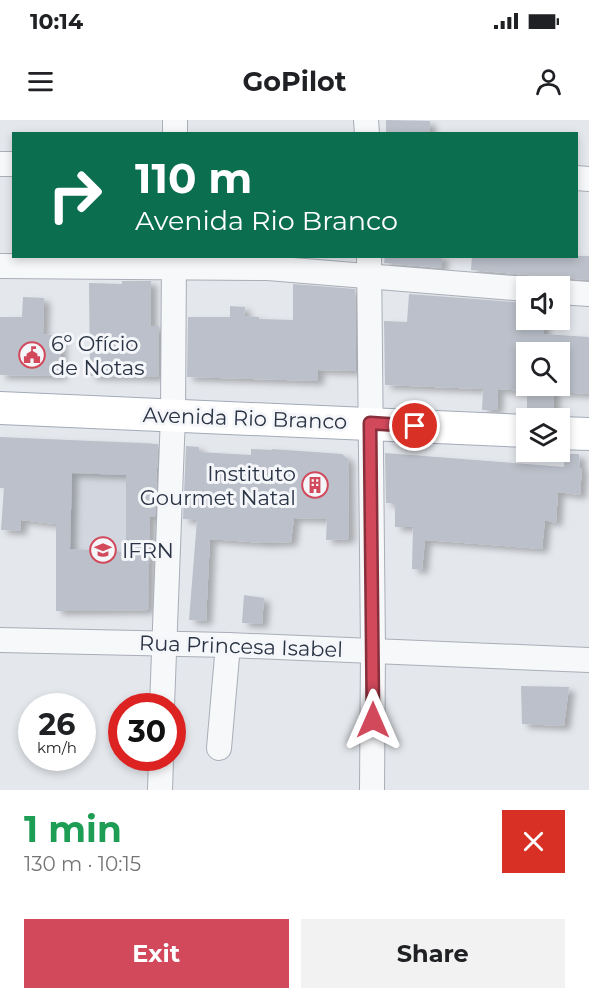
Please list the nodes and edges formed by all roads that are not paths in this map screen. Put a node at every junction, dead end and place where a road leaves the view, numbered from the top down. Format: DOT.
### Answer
graph roads {
  1 [pos="174,262"];
  2 [pos="0,266"];
  3 [pos="369,267"];
  4 [pos="516,288"];
  5 [pos="570,293"];
  6 [pos="589,294"];
  7 [pos="0,408"];
  8 [pos="173,415"];
  9 [pos="370,423"];
  10 [pos="516,430"];
  11 [pos="570,433"];
  12 [pos="589,434"];
  13 [pos="0,640"];
  14 [pos="164,643"];
  15 [pos="228,645"];
  16 [pos="373,650"];
  17 [pos="589,660"];
  18 [pos="162,693"];
  19 [pos="219,748"];
  20 [pos="161,771"];
  21 [pos="160,790"];
  22 [pos="372,790"];
  1 -- 2 [label="street"];
  1 -- 3 [label="street"];
  1 -- 8 [label="street"];
  3 -- 4 [label="street"];
  3 -- 9 [label="street"];
  5 -- 6 [label="street"];
  7 -- 8 [label="main road, Avenida Rio Branco"];
  8 -- 9 [label="main road, Avenida Rio Branco"];
  8 -- 14 [label="street"];
  9 -- 10 [label="main road, Avenida Rio Branco"];
  9 -- 16 [label="street"];
  11 -- 12 [label="main road"];
  13 -- 14 [label="street, Rua Princesa Isabel"];
  14 -- 15 [label="street, Rua Princesa Isabel"];
  14 -- 18 [label="street"];
  15 -- 16 [label="street, Rua Princesa Isabel"];
  15 -- 19 [label="street"];
  16 -- 17 [label="street, Rua Princesa Isabel"];
  16 -- 22 [label="street"];
  20 -- 21 [label="street"];
}
